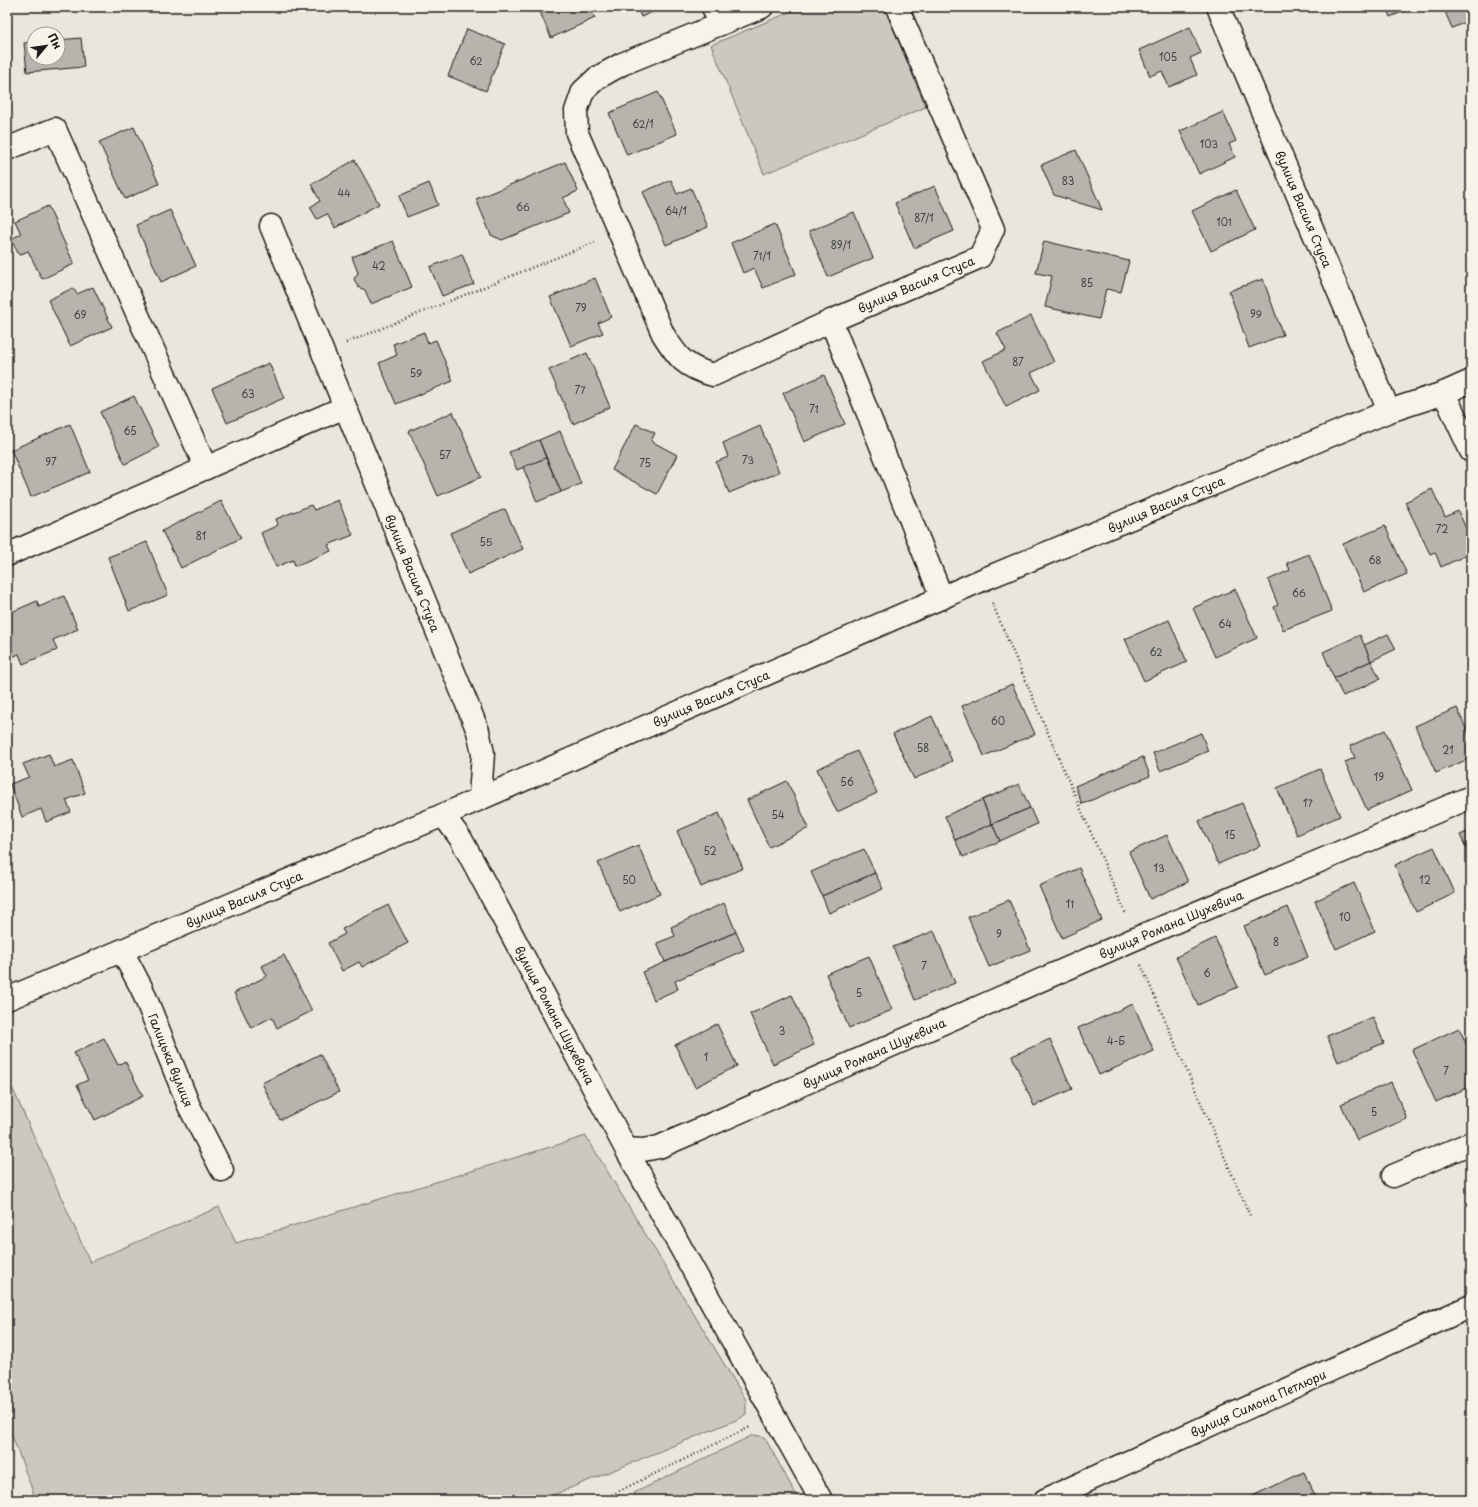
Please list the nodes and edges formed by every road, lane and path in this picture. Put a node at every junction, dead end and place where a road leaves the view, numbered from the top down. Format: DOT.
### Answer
graph roads {
  1 [pos="762,7"];
  2 [pos="898,7"];
  3 [pos="1218,7"];
  4 [pos="717,16"];
  5 [pos="7,150"];
  6 [pos="271,226"];
  7 [pos="620,232"];
  8 [pos="831,321"];
  9 [pos="323,352"];
  10 [pos="1471,381"];
  11 [pos="1444,393"];
  12 [pos="345,407"];
  13 [pos="1389,411"];
  14 [pos="1471,451"];
  15 [pos="206,468"];
  16 [pos="7,555"];
  17 [pos="982,580"];
  18 [pos="942,598"];
  19 [pos="480,797"];
  20 [pos="1471,797"];
  21 [pos="443,815"];
  22 [pos="1134,939"];
  23 [pos="122,951"];
  24 [pos="7,999"];
  25 [pos="1471,1143"];
  26 [pos="626,1149"];
  27 [pos="222,1170"];
  28 [pos="1392,1176"];
  29 [pos="1251,1218"];
  30 [pos="1471,1306"];
  31 [pos="774,1416"];
  32 [pos="601,1500"];
  33 [pos="821,1500"];
  34 [pos="1045,1500"];
  1 -- 4 [label="street, вулиця Василя Стуса"];
  2 -- 8 [label="street, вулиця Василя Стуса"];
  3 -- 13 [label="street, вулиця Василя Стуса"];
  4 -- 7 [label="street, вулиця Василя Стуса"];
  5 -- 15 [label="street"];
  6 -- 9 [label="street, вулиця Василя Стуса"];
  7 -- 8 [label="street, вулиця Василя Стуса"];
  7 -- 9 [label="path"];
  8 -- 18 [label="street"];
  9 -- 12 [label="street, вулиця Василя Стуса"];
  10 -- 11 [label="street, вулиця Василя Стуса"];
  11 -- 13 [label="street, вулиця Василя Стуса"];
  11 -- 14 [label="street"];
  12 -- 15 [label="street"];
  12 -- 19 [label="street, вулиця Василя Стуса"];
  13 -- 17 [label="street, вулиця Василя Стуса"];
  15 -- 16 [label="street"];
  17 -- 18 [label="street, вулиця Василя Стуса"];
  17 -- 22 [label="path"];
  18 -- 19 [label="street, вулиця Василя Стуса"];
  19 -- 21 [label="street, вулиця Василя Стуса"];
  20 -- 22 [label="street, вулиця Романа Шухевича"];
  21 -- 23 [label="street, вулиця Василя Стуса"];
  21 -- 26 [label="street, вулиця Романа Шухевича"];
  22 -- 26 [label="street, вулиця Романа Шухевича"];
  22 -- 29 [label="path"];
  23 -- 24 [label="street, вулиця Василя Стуса"];
  23 -- 27 [label="street, Галицька вулиця"];
  25 -- 28 [label="street"];
  26 -- 31 [label="street"];
  30 -- 34 [label="street, вулиця Симона Петлюри"];
  31 -- 32 [label="path"];
  31 -- 33 [label="street"];
}
